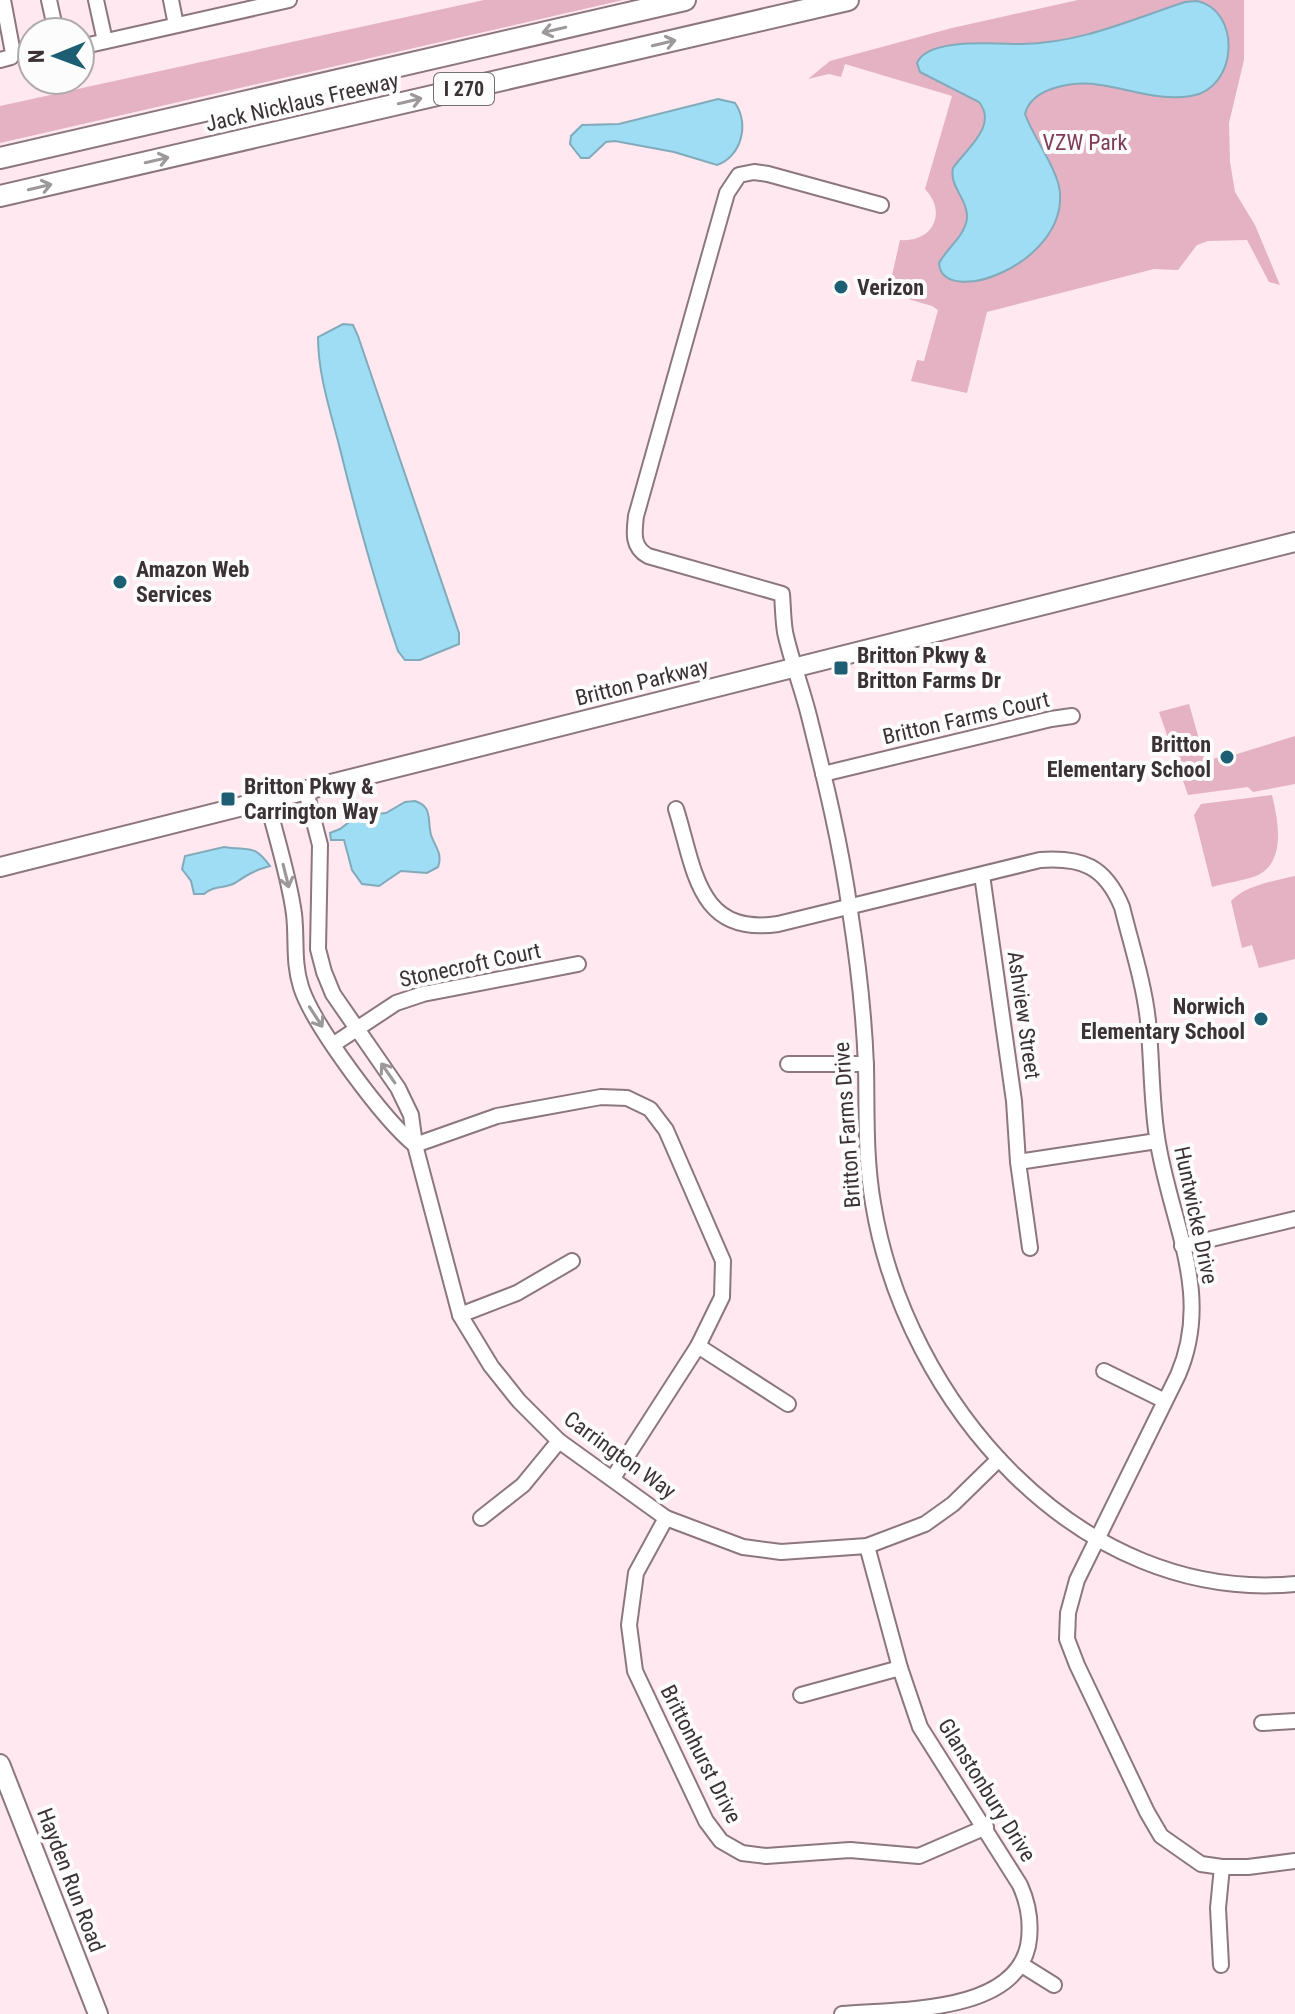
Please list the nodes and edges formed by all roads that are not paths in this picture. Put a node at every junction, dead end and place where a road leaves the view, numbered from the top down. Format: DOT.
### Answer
graph roads {
  1 [pos="3,0"];
  2 [pos="96,0"];
  3 [pos="171,0"];
  4 [pos="217,0"];
  5 [pos="685,0"];
  6 [pos="848,0"];
  7 [pos="280,1"];
  8 [pos="229,9"];
  9 [pos="176,25"];
  10 [pos="105,41"];
  11 [pos="96,43"];
  12 [pos="6,58"];
  13 [pos="0,158"];
  14 [pos="0,196"];
  15 [pos="881,205"];
  16 [pos="1295,542"];
  17 [pos="797,667"];
  18 [pos="1072,716"];
  19 [pos="823,774"];
  20 [pos="306,791"];
  21 [pos="267,800"];
  22 [pos="676,809"];
  23 [pos="0,867"];
  24 [pos="982,875"];
  25 [pos="850,907"];
  26 [pos="578,964"];
  27 [pos="356,1028"];
  28 [pos="334,1044"];
  29 [pos="788,1064"];
  30 [pos="866,1064"];
  31 [pos="1157,1141"];
  32 [pos="415,1145"];
  33 [pos="1018,1162"];
  34 [pos="1295,1219"];
  35 [pos="1182,1246"];
  36 [pos="1030,1248"];
  37 [pos="572,1261"];
  38 [pos="460,1315"];
  39 [pos="698,1346"];
  40 [pos="1104,1371"];
  41 [pos="1165,1401"];
  42 [pos="788,1404"];
  43 [pos="559,1441"];
  44 [pos="999,1459"];
  45 [pos="613,1478"];
  46 [pos="481,1518"];
  47 [pos="666,1518"];
  48 [pos="1097,1540"];
  49 [pos="867,1546"];
  50 [pos="1295,1584"];
  51 [pos="900,1668"];
  52 [pos="801,1695"];
  53 [pos="1295,1721"];
  54 [pos="1262,1723"];
  55 [pos="0,1764"];
  56 [pos="986,1827"];
  57 [pos="1295,1861"];
  58 [pos="1222,1867"];
  59 [pos="1022,1965"];
  60 [pos="1221,1965"];
  61 [pos="1054,1985"];
  62 [pos="98,2014"];
  63 [pos="842,2014"];
  1 -- 12 [label="street"];
  2 -- 10 [label="street"];
  3 -- 9 [label="street"];
  4 -- 8 [label="street"];
  5 -- 13 [label="highway, Jack Nicklaus Freeway / I 270, one-way"];
  14 -- 6 [label="highway, Jack Nicklaus Freeway / I 270, one-way"];
  7 -- 8 [label="street"];
  8 -- 9 [label="street"];
  9 -- 10 [label="street"];
  10 -- 11 [label="street"];
  15 -- 17 [label="street, Britton Farms Drive"];
  16 -- 17 [label="main road, Britton Parkway"];
  17 -- 19 [label="street, Britton Farms Drive"];
  17 -- 20 [label="main road, Britton Parkway"];
  18 -- 19 [label="street, Britton Farms Court"];
  19 -- 25 [label="street, Britton Farms Drive"];
  20 -- 21 [label="main road, Britton Parkway"];
  20 -- 27 [label="street, Carrington Way"];
  21 -- 23 [label="main road, Britton Parkway"];
  21 -- 28 [label="street, Carrington Way, one-way"];
  22 -- 25 [label="street, Huntwicke Drive"];
  24 -- 25 [label="street, Huntwicke Drive"];
  24 -- 31 [label="street, Huntwicke Drive"];
  24 -- 33 [label="street, Ashview Street"];
  25 -- 30 [label="street, Britton Farms Drive"];
  26 -- 27 [label="street, Stonecroft Court"];
  27 -- 28 [label="street, Stonecroft Court"];
  32 -- 27 [label="street, Carrington Way, one-way"];
  28 -- 32 [label="street, Carrington Way"];
  29 -- 30 [label="street"];
  30 -- 44 [label="street, Britton Farms Drive"];
  31 -- 33 [label="street"];
  31 -- 35 [label="street, Huntwicke Drive"];
  32 -- 38 [label="street, Carrington Way"];
  32 -- 39 [label="street"];
  33 -- 36 [label="street, Ashview Street"];
  34 -- 35 [label="street"];
  35 -- 41 [label="street, Huntwicke Drive"];
  37 -- 38 [label="street"];
  38 -- 43 [label="street, Carrington Way"];
  39 -- 42 [label="street"];
  39 -- 45 [label="street"];
  40 -- 41 [label="street"];
  41 -- 48 [label="street, Huntwicke Drive"];
  43 -- 45 [label="street, Carrington Way"];
  43 -- 46 [label="street"];
  44 -- 48 [label="street, Britton Farms Drive"];
  44 -- 49 [label="street, Carrington Way"];
  45 -- 47 [label="street, Carrington Way"];
  47 -- 49 [label="street, Carrington Way"];
  47 -- 56 [label="street, Brittonhurst Drive"];
  48 -- 50 [label="street, Britton Farms Drive"];
  48 -- 58 [label="street, Huntwicke Drive"];
  49 -- 51 [label="street, Glanstonbury Drive"];
  51 -- 52 [label="street"];
  51 -- 56 [label="street, Glanstonbury Drive"];
  53 -- 54 [label="street"];
  55 -- 62 [label="main road, Hayden Run Road"];
  56 -- 59 [label="street, Glanstonbury Drive"];
  57 -- 58 [label="street, Huntwicke Drive"];
  58 -- 60 [label="street"];
  59 -- 61 [label="street"];
  59 -- 63 [label="street"];
}
